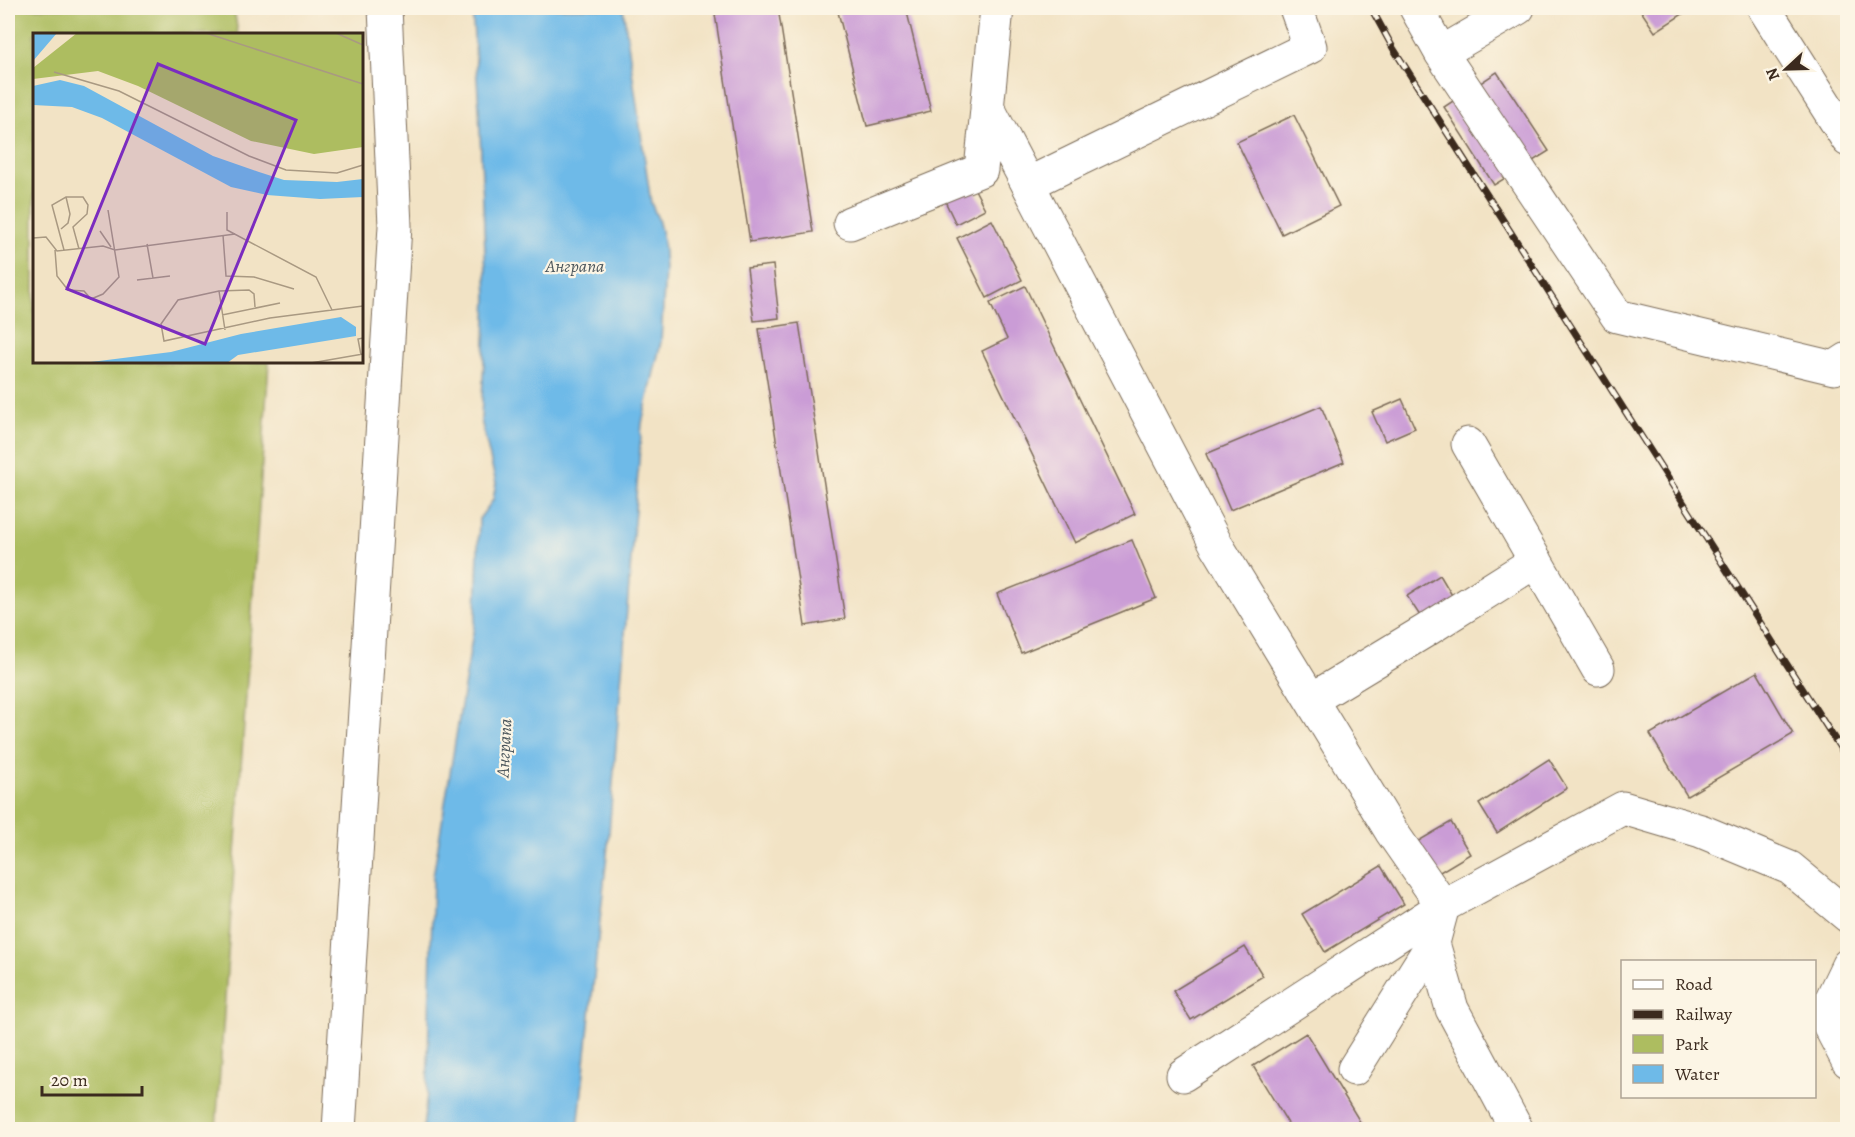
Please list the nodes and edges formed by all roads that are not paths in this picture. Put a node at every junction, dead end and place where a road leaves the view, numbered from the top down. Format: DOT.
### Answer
graph roads {
  1 [pos="386,8"];
  2 [pos="997,8"];
  3 [pos="1296,8"];
  4 [pos="1416,8"];
  5 [pos="1518,8"];
  6 [pos="1764,8"];
  7 [pos="1441,53"];
  8 [pos="987,106"];
  9 [pos="1848,140"];
  10 [pos="1028,184"];
  11 [pos="850,223"];
  12 [pos="1848,360"];
  13 [pos="1468,444"];
  14 [pos="1536,561"];
  15 [pos="1598,669"];
  16 [pos="1311,700"];
  17 [pos="1443,906"];
  18 [pos="1848,916"];
  19 [pos="1433,943"];
  20 [pos="1848,965"];
  21 [pos="1848,1061"];
  22 [pos="1354,1069"];
  23 [pos="1183,1075"];
  24 [pos="339,1130"];
  25 [pos="1517,1130"];
  1 -- 24 [label="street"];
  2 -- 8 [label="street"];
  3 -- 10 [label="street"];
  4 -- 7 [label="street"];
  5 -- 7 [label="street"];
  6 -- 9 [label="street"];
  7 -- 12 [label="street"];
  8 -- 10 [label="street"];
  8 -- 11 [label="street"];
  10 -- 16 [label="street"];
  13 -- 14 [label="street"];
  14 -- 15 [label="street"];
  14 -- 16 [label="street"];
  16 -- 17 [label="street"];
  17 -- 18 [label="street"];
  17 -- 19 [label="street"];
  17 -- 23 [label="street"];
  19 -- 22 [label="street"];
  19 -- 25 [label="street"];
  20 -- 21 [label="street"];
}
